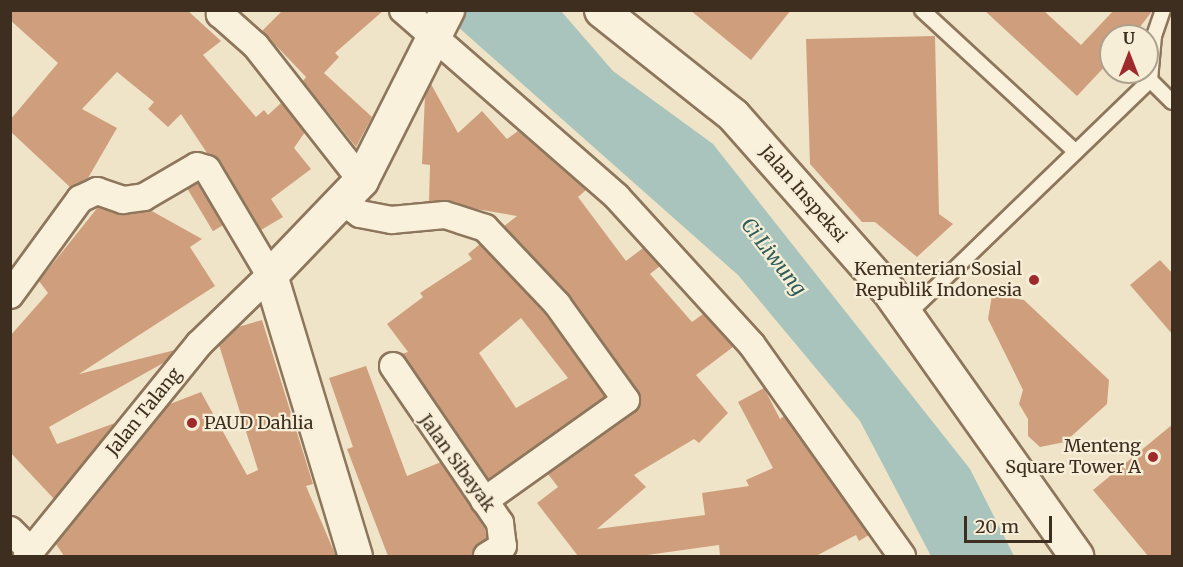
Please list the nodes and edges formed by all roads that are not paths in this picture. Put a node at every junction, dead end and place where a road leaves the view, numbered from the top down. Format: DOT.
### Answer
graph roads {
  1 [pos="224,10"];
  2 [pos="403,10"];
  3 [pos="601,10"];
  4 [pos="922,10"];
  5 [pos="439,22"];
  6 [pos="1146,84"];
  7 [pos="1154,84"];
  8 [pos="1173,102"];
  9 [pos="1076,152"];
  10 [pos="352,191"];
  11 [pos="270,275"];
  12 [pos="10,295"];
  13 [pos="908,314"];
  14 [pos="393,366"];
  15 [pos="484,501"];
  16 [pos="10,530"];
  17 [pos="28,552"];
  18 [pos="355,556"];
  19 [pos="487,556"];
  20 [pos="902,556"];
  21 [pos="1076,556"];
  1 -- 10 [label="street"];
  2 -- 5 [label="street"];
  3 -- 13 [label="street, Jalan Inspeksi"];
  4 -- 9 [label="lane"];
  5 -- 10 [label="street, Jalan Talang"];
  5 -- 20 [label="street"];
  6 -- 9 [label="lane"];
  7 -- 8 [label="lane"];
  9 -- 13 [label="lane"];
  10 -- 11 [label="street, Jalan Talang"];
  10 -- 15 [label="street"];
  11 -- 12 [label="street"];
  11 -- 17 [label="street, Jalan Talang"];
  11 -- 18 [label="street"];
  13 -- 21 [label="street, Jalan Inspeksi"];
  14 -- 15 [label="street, Jalan Sibayak"];
  15 -- 19 [label="street, Jalan Sibayak"];
  16 -- 17 [label="street"];
}
